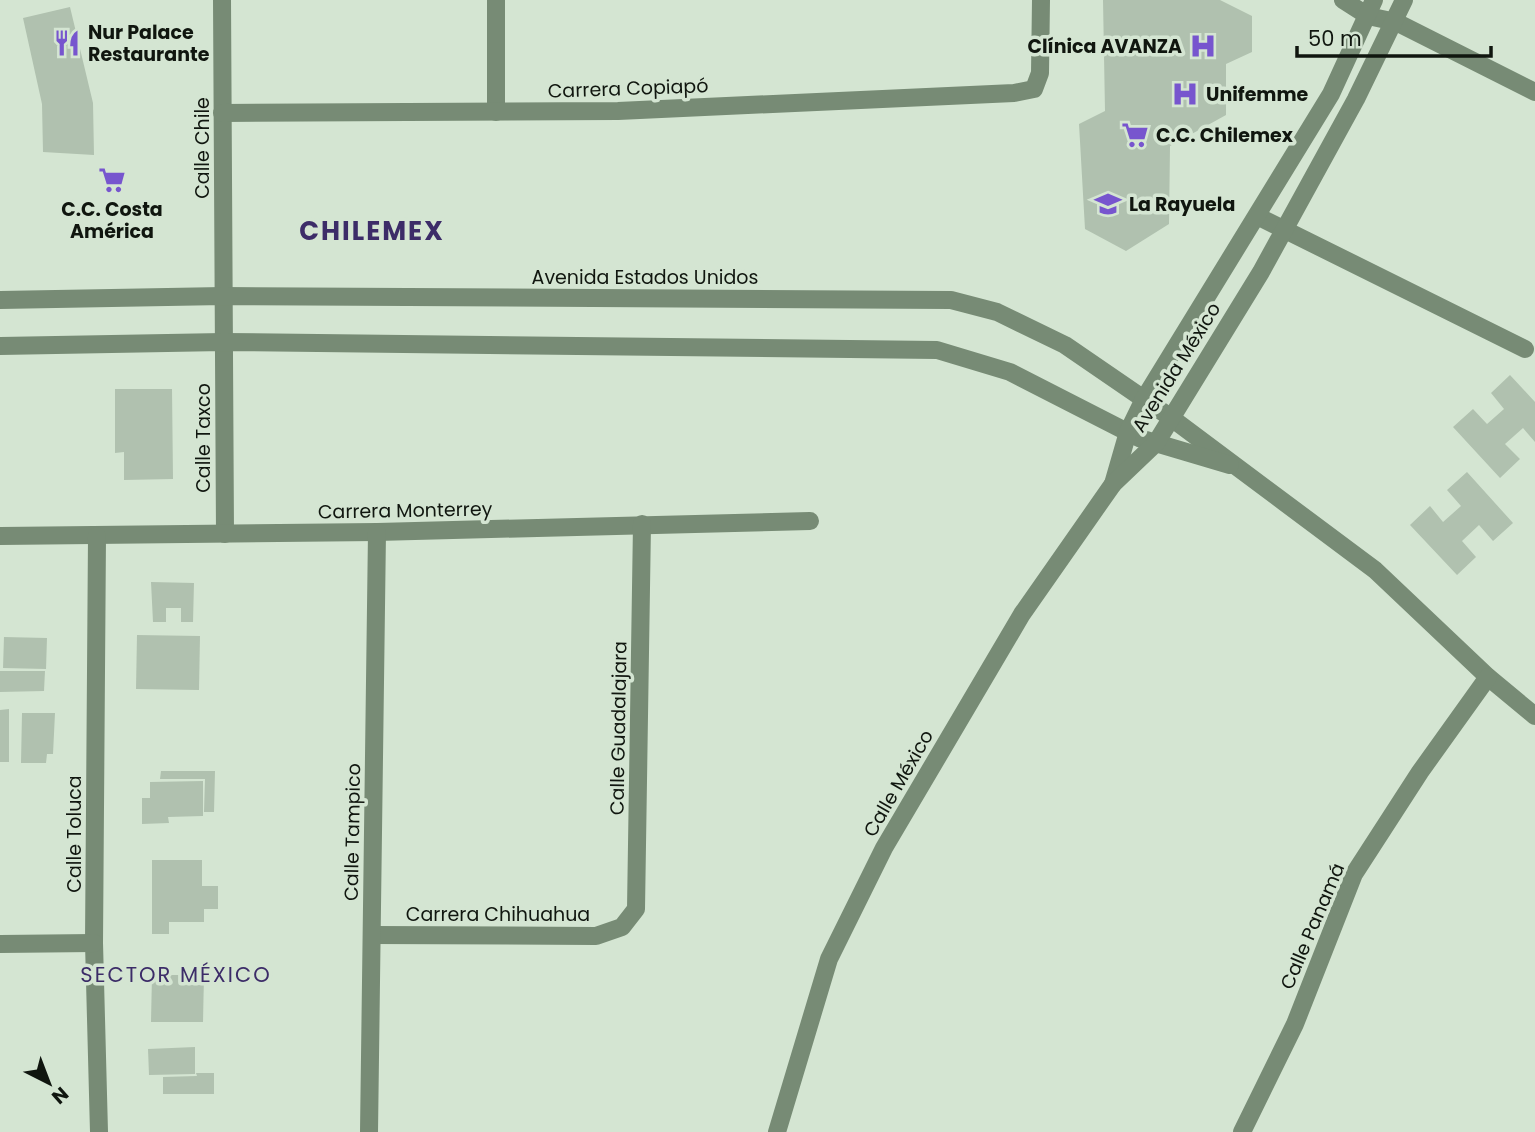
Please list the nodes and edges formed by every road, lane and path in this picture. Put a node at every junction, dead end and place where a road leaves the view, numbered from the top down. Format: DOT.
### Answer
graph roads {
  1 [pos="222,0"];
  2 [pos="496,0"];
  3 [pos="1041,0"];
  4 [pos="1343,0"];
  5 [pos="1404,0"];
  6 [pos="1371,8"];
  7 [pos="1396,22"];
  8 [pos="1535,92"];
  9 [pos="496,112"];
  10 [pos="222,113"];
  11 [pos="1257,216"];
  12 [pos="1284,229"];
  13 [pos="223,296"];
  14 [pos="0,300"];
  15 [pos="223,342"];
  16 [pos="0,346"];
  17 [pos="1525,349"];
  18 [pos="1144,399"];
  19 [pos="1170,417"];
  20 [pos="1128,432"];
  21 [pos="1156,443"];
  22 [pos="1242,469"];
  23 [pos="1114,484"];
  24 [pos="810,522"];
  25 [pos="642,524"];
  26 [pos="377,532"];
  27 [pos="225,534"];
  28 [pos="0,536"];
  29 [pos="97,536"];
  30 [pos="1488,677"];
  31 [pos="1535,716"];
  32 [pos="622,927"];
  33 [pos="372,935"];
  34 [pos="94,943"];
  35 [pos="0,944"];
  36 [pos="1246,1131"];
  37 [pos="99,1132"];
  38 [pos="369,1132"];
  39 [pos="777,1132"];
  1 -- 10 [label="street, Calle Chile"];
  2 -- 9 [label="street"];
  3 -- 9 [label="street, Carrera Copiapó"];
  4 -- 6 [label="street"];
  5 -- 7 [label="street, Avenida México"];
  6 -- 7 [label="street"];
  6 -- 11 [label="street, Avenida México"];
  7 -- 8 [label="street"];
  7 -- 12 [label="street, Avenida México"];
  9 -- 10 [label="street, Carrera Copiapó"];
  10 -- 13 [label="street, Calle Chile"];
  11 -- 12 [label="street"];
  11 -- 18 [label="street, Avenida México"];
  12 -- 17 [label="street"];
  12 -- 19 [label="street, Avenida México"];
  13 -- 14 [label="street, Avenida Estados Unidos"];
  13 -- 15 [label="street, Calle Chile"];
  13 -- 18 [label="street, Avenida Estados Unidos"];
  15 -- 16 [label="street, Avenida Estados Unidos"];
  15 -- 20 [label="street, Avenida Estados Unidos"];
  15 -- 27 [label="street, Calle Taxco"];
  18 -- 19 [label="street, Avenida Estados Unidos"];
  18 -- 20 [label="street, Avenida México"];
  19 -- 21 [label="street, Avenida México"];
  19 -- 22 [label="street, Avenida Estados Unidos"];
  20 -- 21 [label="street, Avenida Estados Unidos"];
  20 -- 23 [label="street, Avenida México"];
  21 -- 22 [label="street, Avenida Estados Unidos"];
  21 -- 23 [label="street, Avenida México"];
  22 -- 30 [label="street, Avenida Estados Unidos"];
  23 -- 39 [label="street, Calle México"];
  24 -- 25 [label="street, Carrera Monterrey"];
  25 -- 26 [label="street, Carrera Monterrey"];
  25 -- 32 [label="street, Calle Guadalajara"];
  26 -- 27 [label="street, Carrera Monterrey"];
  26 -- 33 [label="street, Calle Tampico"];
  27 -- 29 [label="street, Carrera Monterrey"];
  28 -- 29 [label="street, Carrera Monterrey"];
  29 -- 34 [label="street, Calle Toluca"];
  30 -- 31 [label="street, Avenida Estados Unidos"];
  30 -- 36 [label="street, Calle Panamá"];
  32 -- 33 [label="street, Carrera Chihuahua"];
  33 -- 38 [label="street, Calle Tampico"];
  34 -- 35 [label="street"];
  34 -- 37 [label="street, Calle Toluca"];
}
